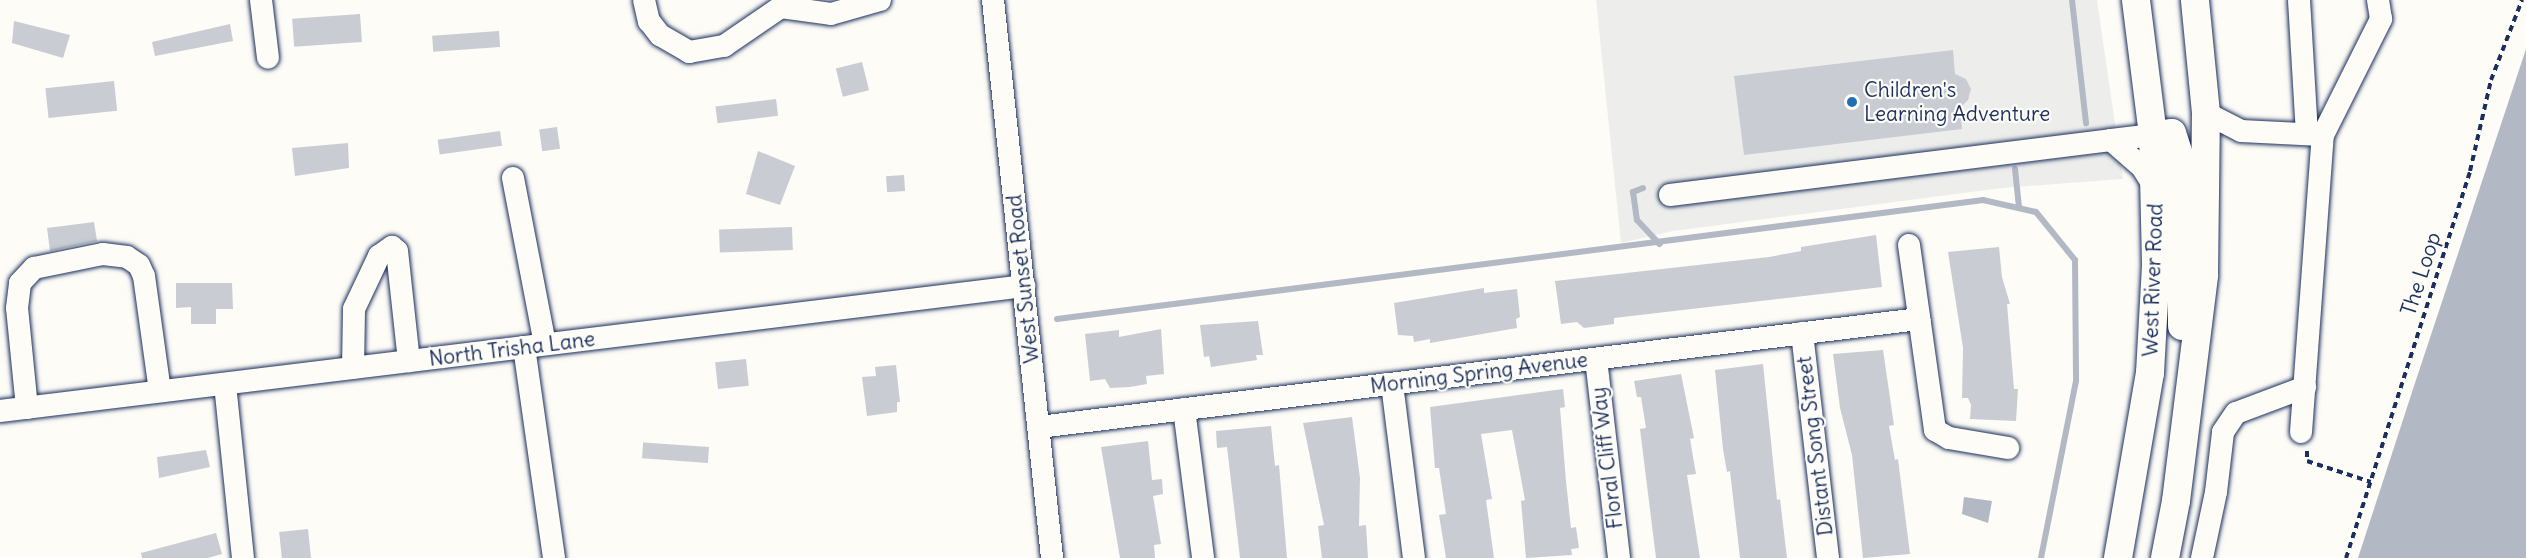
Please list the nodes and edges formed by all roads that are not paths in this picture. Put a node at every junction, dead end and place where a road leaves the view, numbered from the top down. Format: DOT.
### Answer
graph roads {
  1 [pos="261,0"];
  2 [pos="644,0"];
  3 [pos="880,0"];
  4 [pos="993,0"];
  5 [pos="2136,0"];
  6 [pos="2195,0"];
  7 [pos="2299,0"];
  8 [pos="2378,0"];
  9 [pos="268,58"];
  10 [pos="2206,112"];
  11 [pos="2315,134"];
  12 [pos="2153,135"];
  13 [pos="2111,140"];
  14 [pos="513,178"];
  15 [pos="2156,189"];
  16 [pos="1670,195"];
  17 [pos="1909,245"];
  18 [pos="1024,286"];
  19 [pos="1919,319"];
  20 [pos="1802,333"];
  21 [pos="535,346"];
  22 [pos="1596,358"];
  23 [pos="410,361"];
  24 [pos="353,368"];
  25 [pos="2193,377"];
  26 [pos="225,384"];
  27 [pos="1392,384"];
  28 [pos="2305,387"];
  29 [pos="160,392"];
  30 [pos="27,408"];
  31 [pos="1184,409"];
  32 [pos="0,411"];
  33 [pos="1039,427"];
  34 [pos="2301,432"];
  35 [pos="2008,448"];
  36 [pos="243,558"];
  37 [pos="554,558"];
  38 [pos="1052,558"];
  39 [pos="1203,558"];
  40 [pos="1413,558"];
  41 [pos="1619,558"];
  42 [pos="1828,558"];
  43 [pos="2118,558"];
  44 [pos="2164,558"];
  45 [pos="2202,558"];
  1 -- 9 [label="street"];
  2 -- 3 [label="street"];
  4 -- 18 [label="street, West Sunset Road"];
  5 -- 12 [label="main road, West River Road"];
  6 -- 10 [label="main road"];
  7 -- 11 [label="street"];
  8 -- 11 [label="street"];
  10 -- 11 [label="street"];
  10 -- 25 [label="main road"];
  11 -- 28 [label="street"];
  12 -- 13 [label="street"];
  12 -- 15 [label="main road, West River Road"];
  12 -- 25 [label="main road"];
  13 -- 15 [label="street"];
  13 -- 16 [label="street"];
  14 -- 21 [label="street"];
  15 -- 43 [label="main road, West River Road"];
  17 -- 19 [label="street"];
  18 -- 21 [label="street, North Trisha Lane"];
  18 -- 33 [label="street, West Sunset Road"];
  19 -- 20 [label="street, Morning Spring Avenue"];
  19 -- 35 [label="street"];
  20 -- 22 [label="street, Morning Spring Avenue"];
  20 -- 42 [label="street, Distant Song Street"];
  21 -- 23 [label="street, North Trisha Lane"];
  21 -- 37 [label="street"];
  22 -- 27 [label="street, Morning Spring Avenue"];
  22 -- 41 [label="street, Floral Cliff Way"];
  23 -- 24 [label="street, North Trisha Lane"];
  23 -- 24 [label="street"];
  24 -- 26 [label="street, North Trisha Lane"];
  25 -- 44 [label="main road"];
  26 -- 29 [label="street, North Trisha Lane"];
  26 -- 36 [label="street"];
  27 -- 31 [label="street, Morning Spring Avenue"];
  27 -- 40 [label="street"];
  28 -- 34 [label="street"];
  28 -- 45 [label="street"];
  29 -- 30 [label="street, North Trisha Lane"];
  29 -- 30 [label="street"];
  30 -- 32 [label="street, North Trisha Lane"];
  31 -- 33 [label="street, Morning Spring Avenue"];
  31 -- 39 [label="street"];
  33 -- 38 [label="street, West Sunset Road"];
}
